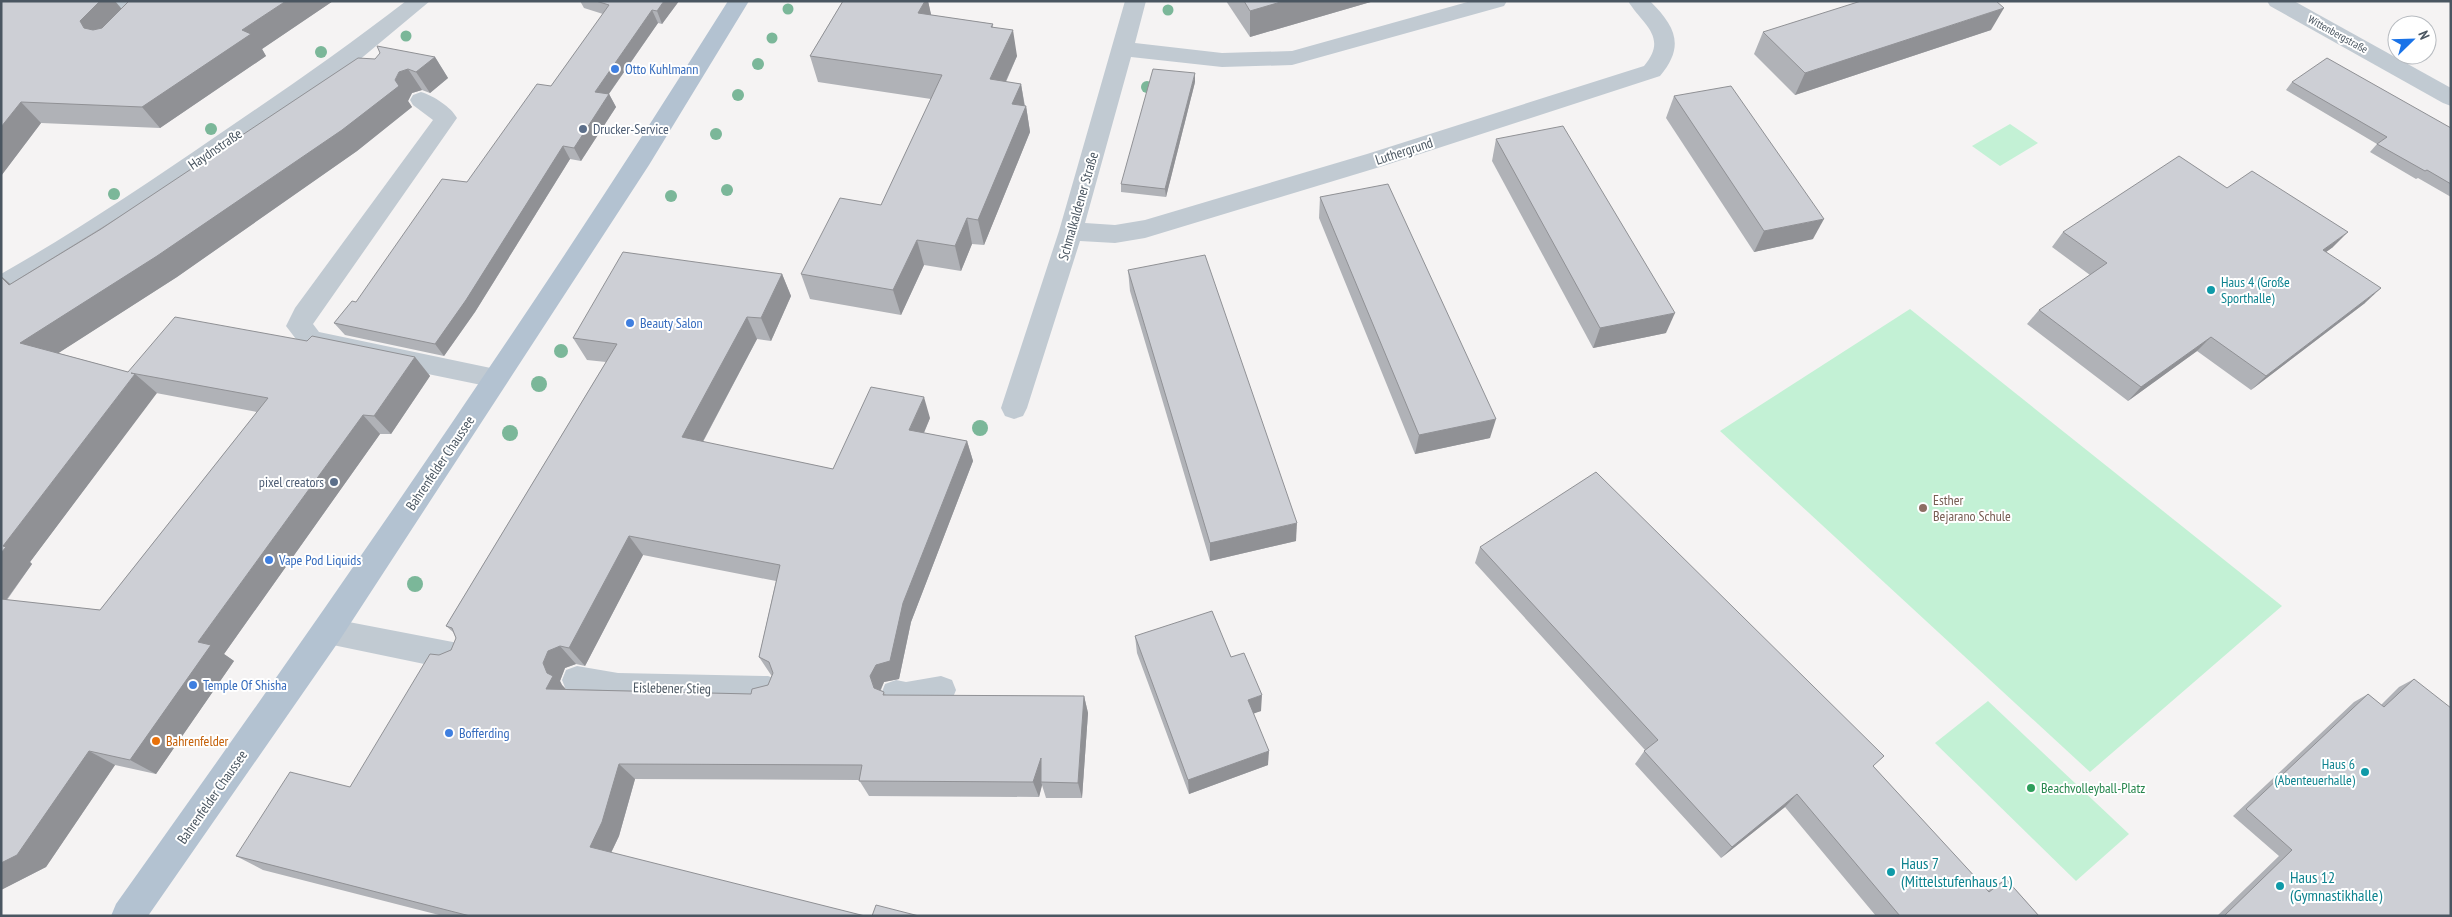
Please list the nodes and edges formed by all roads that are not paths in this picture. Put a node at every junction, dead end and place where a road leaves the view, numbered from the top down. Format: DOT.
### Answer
graph roads {
  1 [pos="91,1"];
  2 [pos="420,1"];
  3 [pos="739,1"];
  4 [pos="1136,1"];
  5 [pos="1497,1"];
  6 [pos="1638,1"];
  7 [pos="2277,1"];
  8 [pos="123,32"];
  9 [pos="1122,49"];
  10 [pos="350,56"];
  11 [pos="370,68"];
  12 [pos="2451,98"];
  13 [pos="421,100"];
  14 [pos="1072,231"];
  15 [pos="1,286"];
  16 [pos="496,378"];
  17 [pos="1014,408"];
  18 [pos="328,631"];
  19 [pos="458,657"];
  20 [pos="577,680"];
  21 [pos="768,690"];
  22 [pos="941,690"];
  23 [pos="896,694"];
  24 [pos="128,916"];
  1 -- 8 [label="street"];
  2 -- 10 [label="street, Haydnstraße"];
  3 -- 16 [label="main road, Bahrenfelder Chaussee"];
  4 -- 9 [label="street, Schmalkaldener Straße"];
  5 -- 9 [label="street"];
  6 -- 14 [label="street, Luthergrund"];
  7 -- 12 [label="street, Wittenbergstraße"];
  9 -- 14 [label="street, Schmalkaldener Straße"];
  10 -- 11 [label="street"];
  10 -- 15 [label="street, Haydnstraße"];
  13 -- 16 [label="street"];
  14 -- 17 [label="street, Schmalkaldener Straße"];
  16 -- 18 [label="main road, Bahrenfelder Chaussee"];
  18 -- 19 [label="street"];
  18 -- 24 [label="main road, Bahrenfelder Chaussee"];
  20 -- 21 [label="street, Eislebener Stieg"];
  22 -- 23 [label="street"];
}
